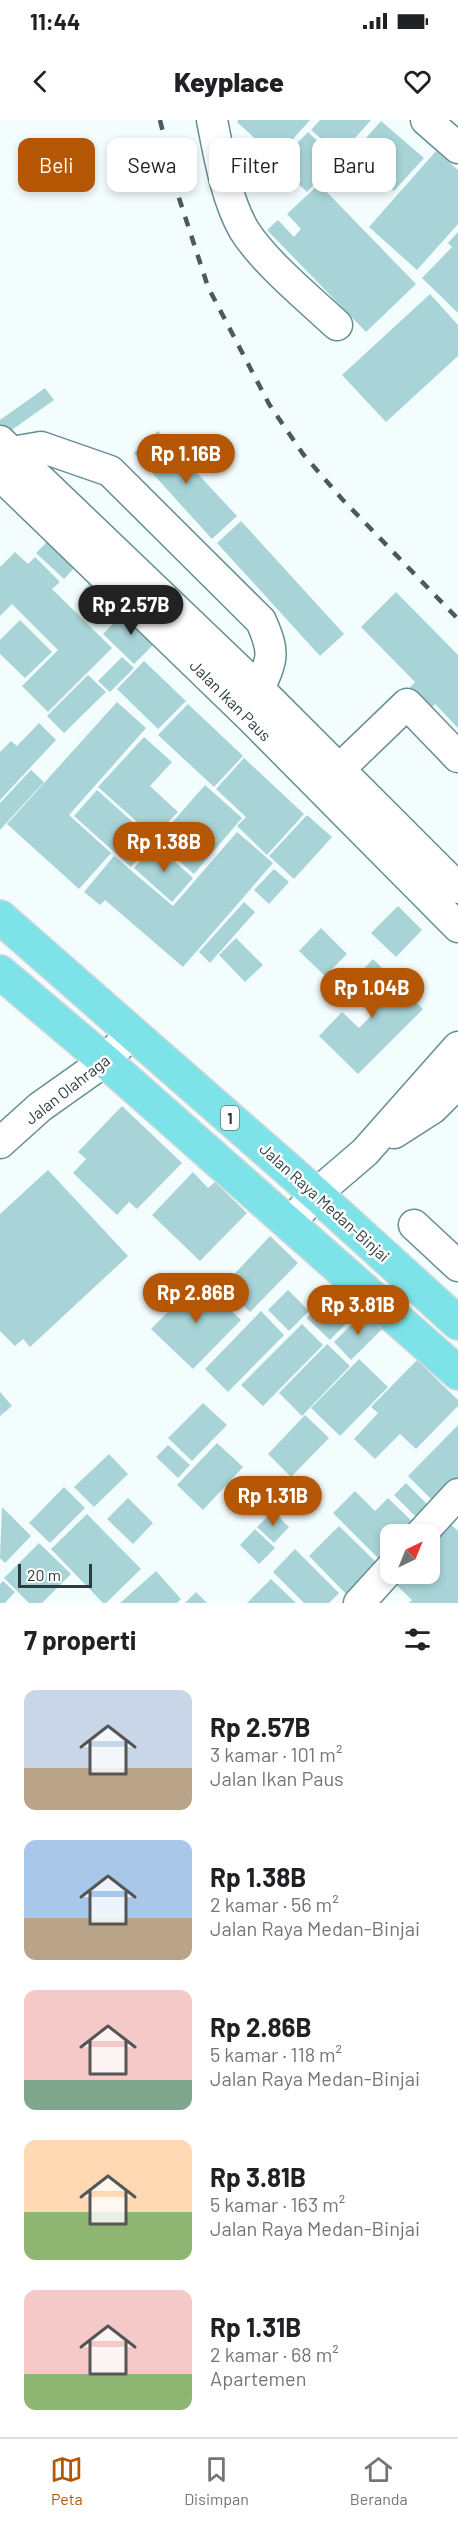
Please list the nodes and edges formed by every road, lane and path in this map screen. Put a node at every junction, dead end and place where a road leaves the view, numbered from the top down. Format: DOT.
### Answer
graph roads {
  1 [pos="212,120"];
  2 [pos="426,120"];
  3 [pos="458,148"];
  4 [pos="337,325"];
  5 [pos="4,456"];
  6 [pos="126,579"];
  7 [pos="259,689"];
  8 [pos="458,757"];
  9 [pos="330,779"];
  10 [pos="458,888"];
  11 [pos="0,917"];
  12 [pos="458,927"];
  13 [pos="0,972"];
  14 [pos="132,1032"];
  15 [pos="458,1047"];
  16 [pos="105,1061"];
  17 [pos="458,1083"];
  18 [pos="0,1143"];
  19 [pos="364,1152"];
  20 [pos="316,1194"];
  21 [pos="289,1224"];
  22 [pos="414,1225"];
  23 [pos="458,1266"];
  24 [pos="458,1323"];
  25 [pos="455,1363"];
  26 [pos="458,1494"];
  27 [pos="430,1524"];
  28 [pos="380,1580"];
  29 [pos="359,1603"];
  1 -- 4 [label="street"];
  2 -- 3 [label="street"];
  5 -- 6 [label="street, Jalan Ikan Paus"];
  5 -- 7 [label="street"];
  6 -- 7 [label="street, Jalan Ikan Paus"];
  6 -- 9 [label="street, Jalan Ikan Paus"];
  7 -- 9 [label="street, Jalan Ikan Paus"];
  8 -- 9 [label="street"];
  9 -- 10 [label="street, Jalan Ikan Paus"];
  9 -- 12 [label="street, Jalan Ikan Paus"];
  11 -- 14 [label="main road, Jalan Raya Medan-Binjai / 1"];
  13 -- 16 [label="main road"];
  14 -- 16 [label="street, Jalan Olahraga"];
  14 -- 20 [label="main road, Jalan Raya Medan-Binjai / 1"];
  15 -- 19 [label="street"];
  16 -- 18 [label="street, Jalan Olahraga"];
  16 -- 21 [label="main road"];
  17 -- 19 [label="street"];
  19 -- 20 [label="street"];
  20 -- 21 [label="street"];
  20 -- 24 [label="main road, Jalan Raya Medan-Binjai / 1"];
  21 -- 25 [label="main road"];
  22 -- 23 [label="street"];
  26 -- 27 [label="street"];
  28 -- 29 [label="street"];
}
